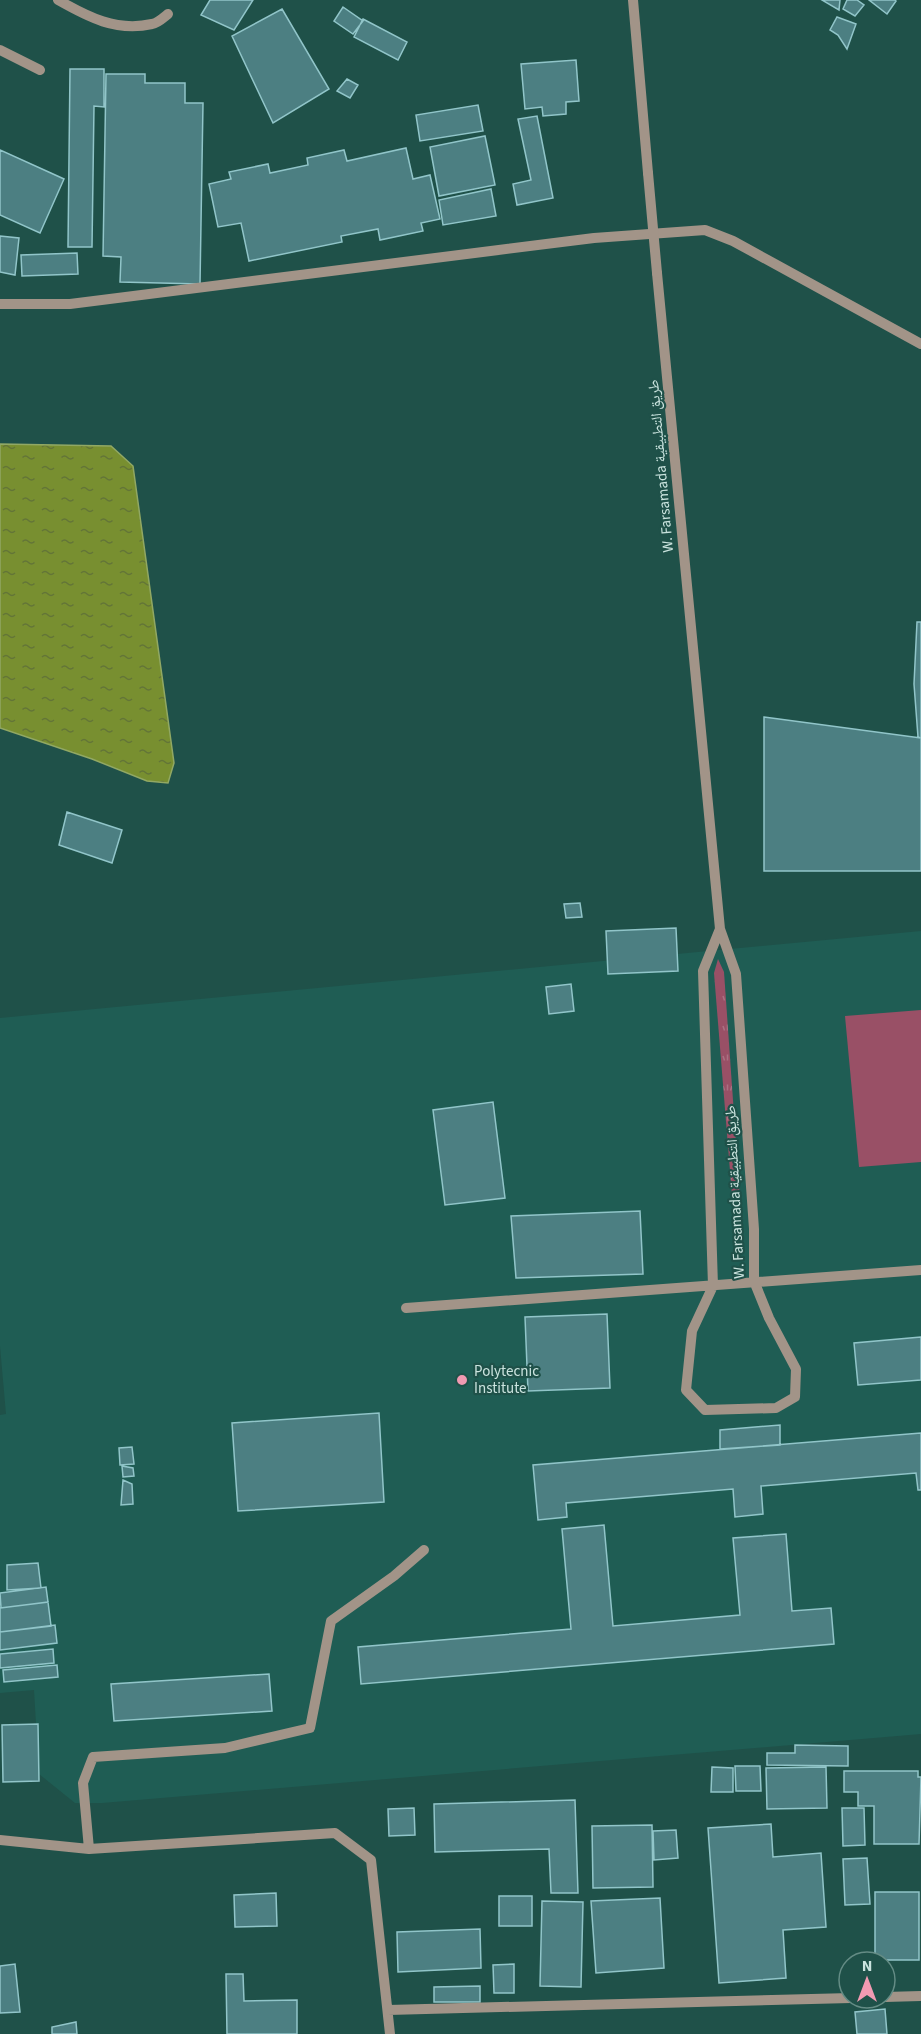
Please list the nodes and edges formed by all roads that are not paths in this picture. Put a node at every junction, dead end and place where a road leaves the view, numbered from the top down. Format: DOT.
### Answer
graph roads {
  1 [pos="58,0"];
  2 [pos="633,0"];
  3 [pos="168,14"];
  4 [pos="0,50"];
  5 [pos="40,70"];
  6 [pos="0,304"];
  7 [pos="921,344"];
  8 [pos="720,929"];
  9 [pos="921,1270"];
  10 [pos="754,1281"];
  11 [pos="713,1286"];
  12 [pos="406,1308"];
  13 [pos="424,1550"];
  14 [pos="0,1840"];
  15 [pos="89,1849"];
  16 [pos="921,1996"];
  17 [pos="897,1997"];
  18 [pos="837,1998"];
  19 [pos="388,2010"];
  20 [pos="390,2034"];
  1 -- 3 [label="street"];
  2 -- 8 [label="street, W. Farsamada طريق التطبيقية, bridge"];
  4 -- 5 [label="street"];
  6 -- 7 [label="street"];
  8 -- 10 [label="street, W. Farsamada طريق التطبيقية"];
  8 -- 11 [label="street, W. Farsamada طريق التطبيقية"];
  9 -- 10 [label="street"];
  10 -- 11 [label="street"];
  10 -- 11 [label="street, W. Farsamada طريق التطبيقية"];
  11 -- 12 [label="street"];
  13 -- 15 [label="street"];
  14 -- 15 [label="street"];
  15 -- 19 [label="street"];
  16 -- 17 [label="street"];
  18 -- 19 [label="street"];
  19 -- 20 [label="street"];
}
